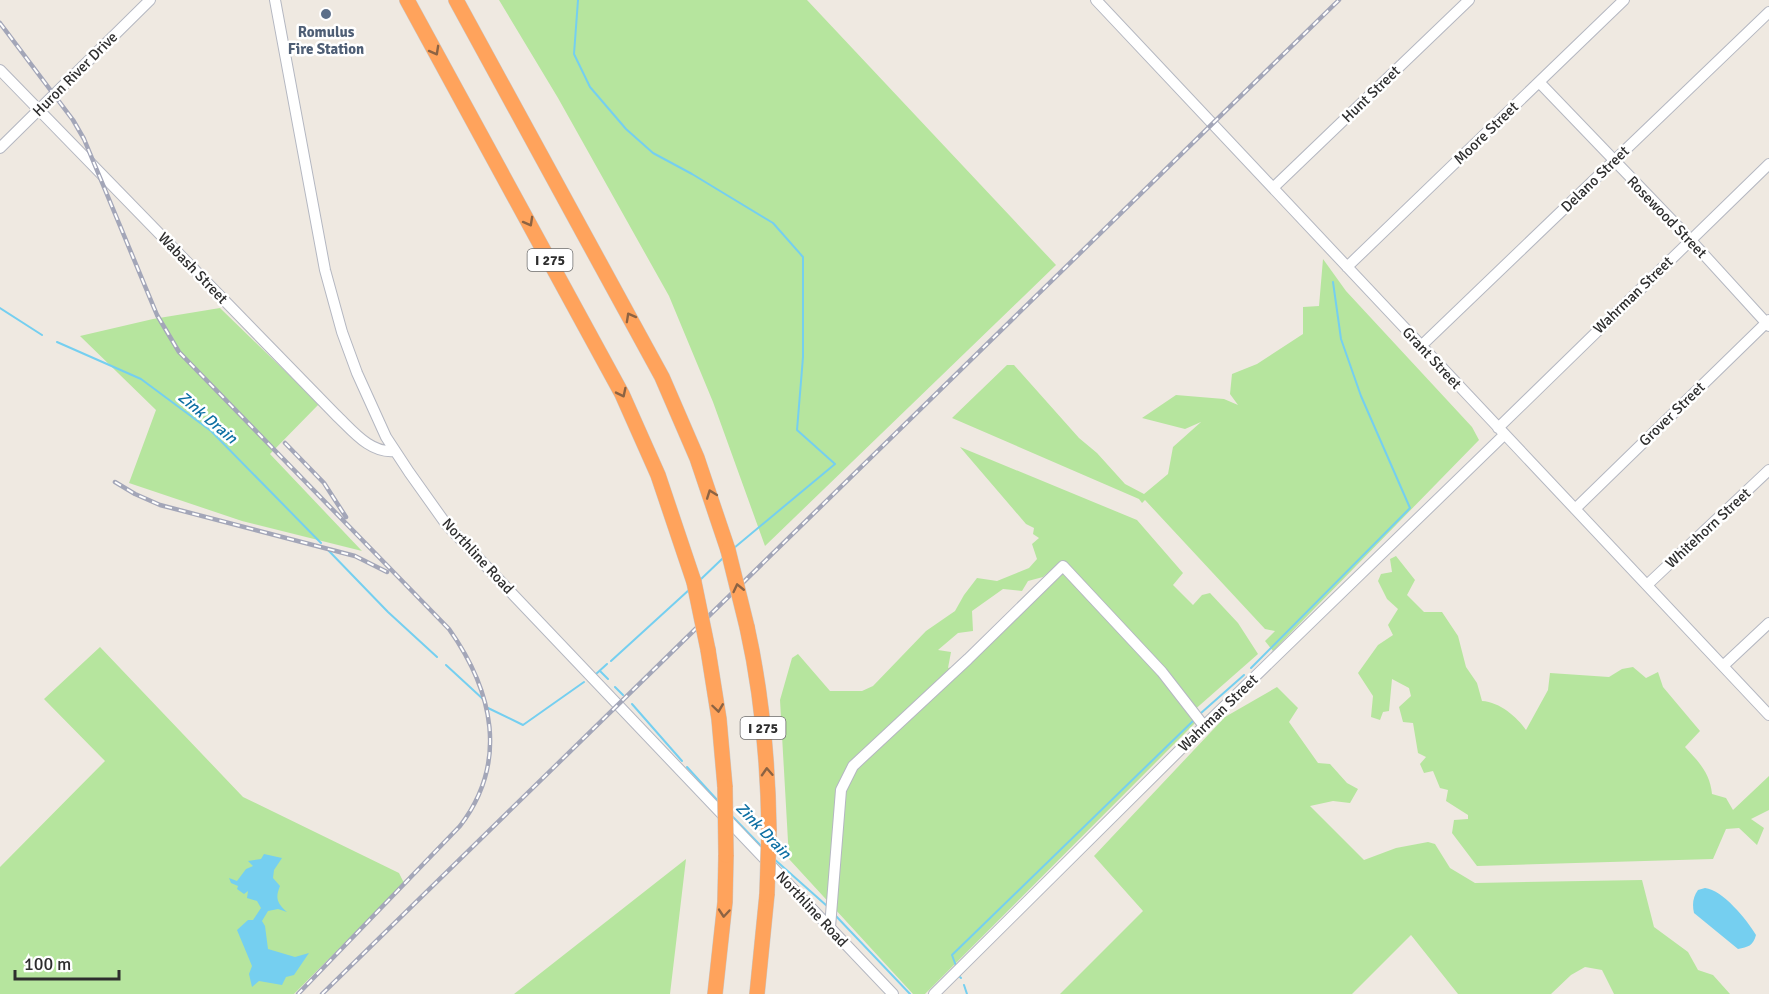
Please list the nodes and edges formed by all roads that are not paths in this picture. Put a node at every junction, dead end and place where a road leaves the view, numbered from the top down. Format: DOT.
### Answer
graph roads {
  1 [pos="150,0"];
  2 [pos="275,0"];
  3 [pos="407,0"];
  4 [pos="456,0"];
  5 [pos="1096,0"];
  6 [pos="1468,0"];
  7 [pos="1624,0"];
  8 [pos="1769,12"];
  9 [pos="0,70"];
  10 [pos="1539,82"];
  11 [pos="39,110"];
  12 [pos="0,148"];
  13 [pos="1614,161"];
  14 [pos="1769,164"];
  15 [pos="1273,188"];
  16 [pos="1690,240"];
  17 [pos="1347,267"];
  18 [pos="1768,323"];
  19 [pos="1421,346"];
  20 [pos="1501,432"];
  21 [pos="395,451"];
  22 [pos="1769,470"];
  23 [pos="1575,509"];
  24 [pos="1647,585"];
  25 [pos="1769,623"];
  26 [pos="1723,666"];
  27 [pos="1769,715"];
  28 [pos="1204,726"];
  29 [pos="830,927"];
  30 [pos="715,994"];
  31 [pos="757,994"];
  32 [pos="893,994"];
  33 [pos="934,994"];
  1 -- 11 [label="street, Huron River Drive"];
  2 -- 21 [label="street, Northline Road"];
  3 -- 30 [label="highway, I 275, one-way, bridge"];
  31 -- 4 [label="highway, I 275, one-way, bridge"];
  5 -- 15 [label="street, Grant Street"];
  6 -- 15 [label="street, Hunt Street"];
  7 -- 10 [label="street, Moore Street"];
  8 -- 13 [label="street, Delano Street"];
  9 -- 11 [label="street, Wabash Street"];
  10 -- 13 [label="street, Rosewood Street"];
  10 -- 17 [label="street, Moore Street"];
  11 -- 12 [label="street, Huron River Drive"];
  11 -- 21 [label="street, Wabash Street"];
  13 -- 16 [label="street, Rosewood Street"];
  13 -- 19 [label="street, Delano Street"];
  14 -- 16 [label="street, Wahrman Street"];
  15 -- 17 [label="street, Grant Street"];
  16 -- 18 [label="street, Rosewood Street"];
  16 -- 20 [label="street, Wahrman Street"];
  17 -- 19 [label="street, Grant Street"];
  18 -- 23 [label="street, Grover Street"];
  19 -- 20 [label="street, Grant Street"];
  20 -- 23 [label="street, Grant Street"];
  20 -- 28 [label="street, Wahrman Street"];
  21 -- 29 [label="street, Northline Road"];
  22 -- 24 [label="street, Whitehorn Street"];
  23 -- 24 [label="street, Grant Street"];
  24 -- 26 [label="street, Grant Street"];
  25 -- 26 [label="street"];
  26 -- 27 [label="street, Grant Street"];
  28 -- 29 [label="street"];
  28 -- 33 [label="street, Wahrman Street"];
  29 -- 32 [label="street, Northline Road"];
}
